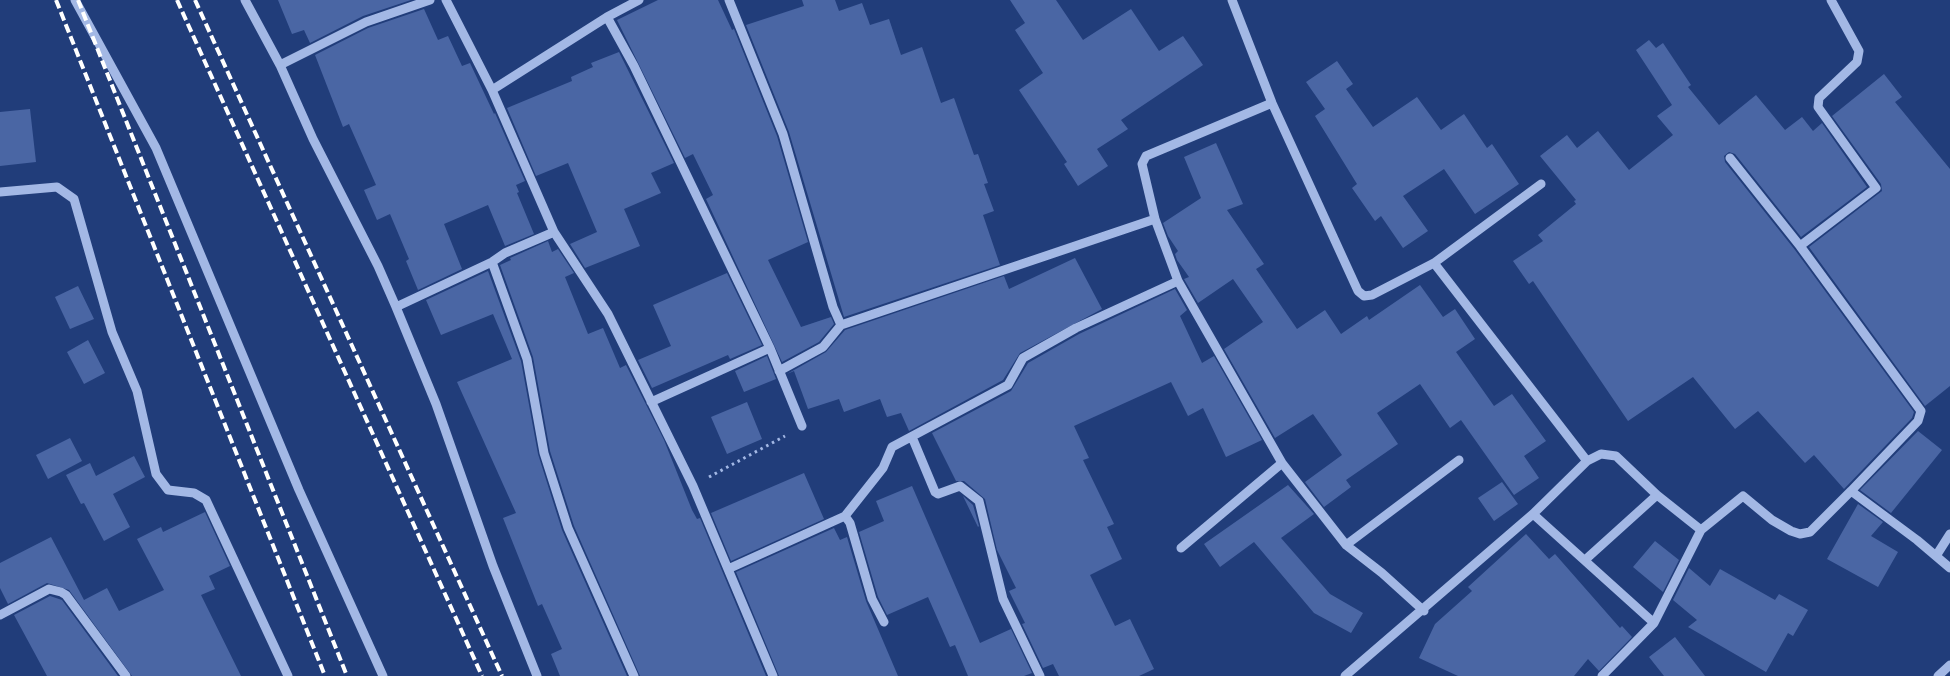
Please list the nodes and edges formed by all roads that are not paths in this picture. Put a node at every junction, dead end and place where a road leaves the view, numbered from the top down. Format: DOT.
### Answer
graph roads {
  1 [pos="75,0"];
  2 [pos="245,0"];
  3 [pos="430,0"];
  4 [pos="446,0"];
  5 [pos="639,0"];
  6 [pos="730,0"];
  7 [pos="1232,0"];
  8 [pos="1831,0"];
  9 [pos="625,3"];
  10 [pos="607,17"];
  11 [pos="280,65"];
  12 [pos="492,90"];
  13 [pos="1272,103"];
  14 [pos="1730,158"];
  15 [pos="1541,184"];
  16 [pos="0,192"];
  17 [pos="1155,219"];
  18 [pos="554,232"];
  19 [pos="1800,246"];
  20 [pos="492,262"];
  21 [pos="1434,263"];
  22 [pos="1178,281"];
  23 [pos="396,307"];
  24 [pos="841,325"];
  25 [pos="770,348"];
  26 [pos="779,371"];
  27 [pos="652,402"];
  28 [pos="802,426"];
  29 [pos="912,437"];
  30 [pos="1459,460"];
  31 [pos="1587,461"];
  32 [pos="1282,463"];
  33 [pos="1851,490"];
  34 [pos="1658,495"];
  35 [pos="1534,514"];
  36 [pos="845,516"];
  37 [pos="1701,530"];
  38 [pos="1950,534"];
  39 [pos="1346,545"];
  40 [pos="1181,548"];
  41 [pos="1936,556"];
  42 [pos="1585,560"];
  43 [pos="1950,568"];
  44 [pos="728,569"];
  45 [pos="1424,611"];
  46 [pos="0,615"];
  47 [pos="884,622"];
  48 [pos="1654,623"];
  49 [pos="1950,664"];
  50 [pos="126,676"];
  51 [pos="288,676"];
  52 [pos="382,676"];
  53 [pos="537,676"];
  54 [pos="634,676"];
  55 [pos="773,676"];
  56 [pos="1040,676"];
  57 [pos="1346,676"];
  58 [pos="1602,676"];
  59 [pos="1938,676"];
  1 -- 52 [label="street"];
  2 -- 11 [label="street"];
  3 -- 11 [label="street"];
  4 -- 12 [label="street"];
  5 -- 9 [label="street"];
  6 -- 24 [label="street"];
  7 -- 13 [label="street"];
  8 -- 19 [label="street"];
  9 -- 10 [label="street"];
  10 -- 12 [label="street"];
  10 -- 25 [label="street"];
  11 -- 23 [label="street"];
  12 -- 18 [label="street"];
  13 -- 17 [label="street"];
  13 -- 21 [label="street"];
  14 -- 19 [label="street"];
  15 -- 21 [label="street"];
  16 -- 51 [label="street"];
  17 -- 22 [label="street"];
  17 -- 24 [label="street"];
  18 -- 20 [label="street"];
  18 -- 27 [label="street"];
  19 -- 33 [label="street"];
  20 -- 23 [label="street"];
  20 -- 54 [label="street"];
  21 -- 31 [label="street"];
  22 -- 29 [label="street"];
  22 -- 32 [label="street"];
  23 -- 53 [label="street"];
  24 -- 26 [label="street"];
  25 -- 26 [label="street"];
  25 -- 27 [label="street"];
  26 -- 28 [label="street"];
  27 -- 44 [label="street"];
  29 -- 36 [label="street"];
  29 -- 56 [label="street"];
  30 -- 39 [label="street"];
  31 -- 34 [label="street"];
  31 -- 35 [label="street"];
  32 -- 39 [label="street"];
  32 -- 40 [label="street"];
  33 -- 37 [label="street"];
  33 -- 41 [label="street"];
  34 -- 37 [label="street"];
  34 -- 42 [label="street"];
  35 -- 42 [label="street"];
  35 -- 45 [label="street"];
  36 -- 44 [label="street"];
  36 -- 47 [label="street"];
  37 -- 48 [label="street"];
  38 -- 41 [label="street"];
  39 -- 45 [label="street"];
  41 -- 43 [label="street"];
  42 -- 48 [label="street"];
  44 -- 55 [label="street"];
  45 -- 57 [label="street"];
  46 -- 50 [label="street"];
  48 -- 58 [label="street"];
  49 -- 59 [label="street"];
}
